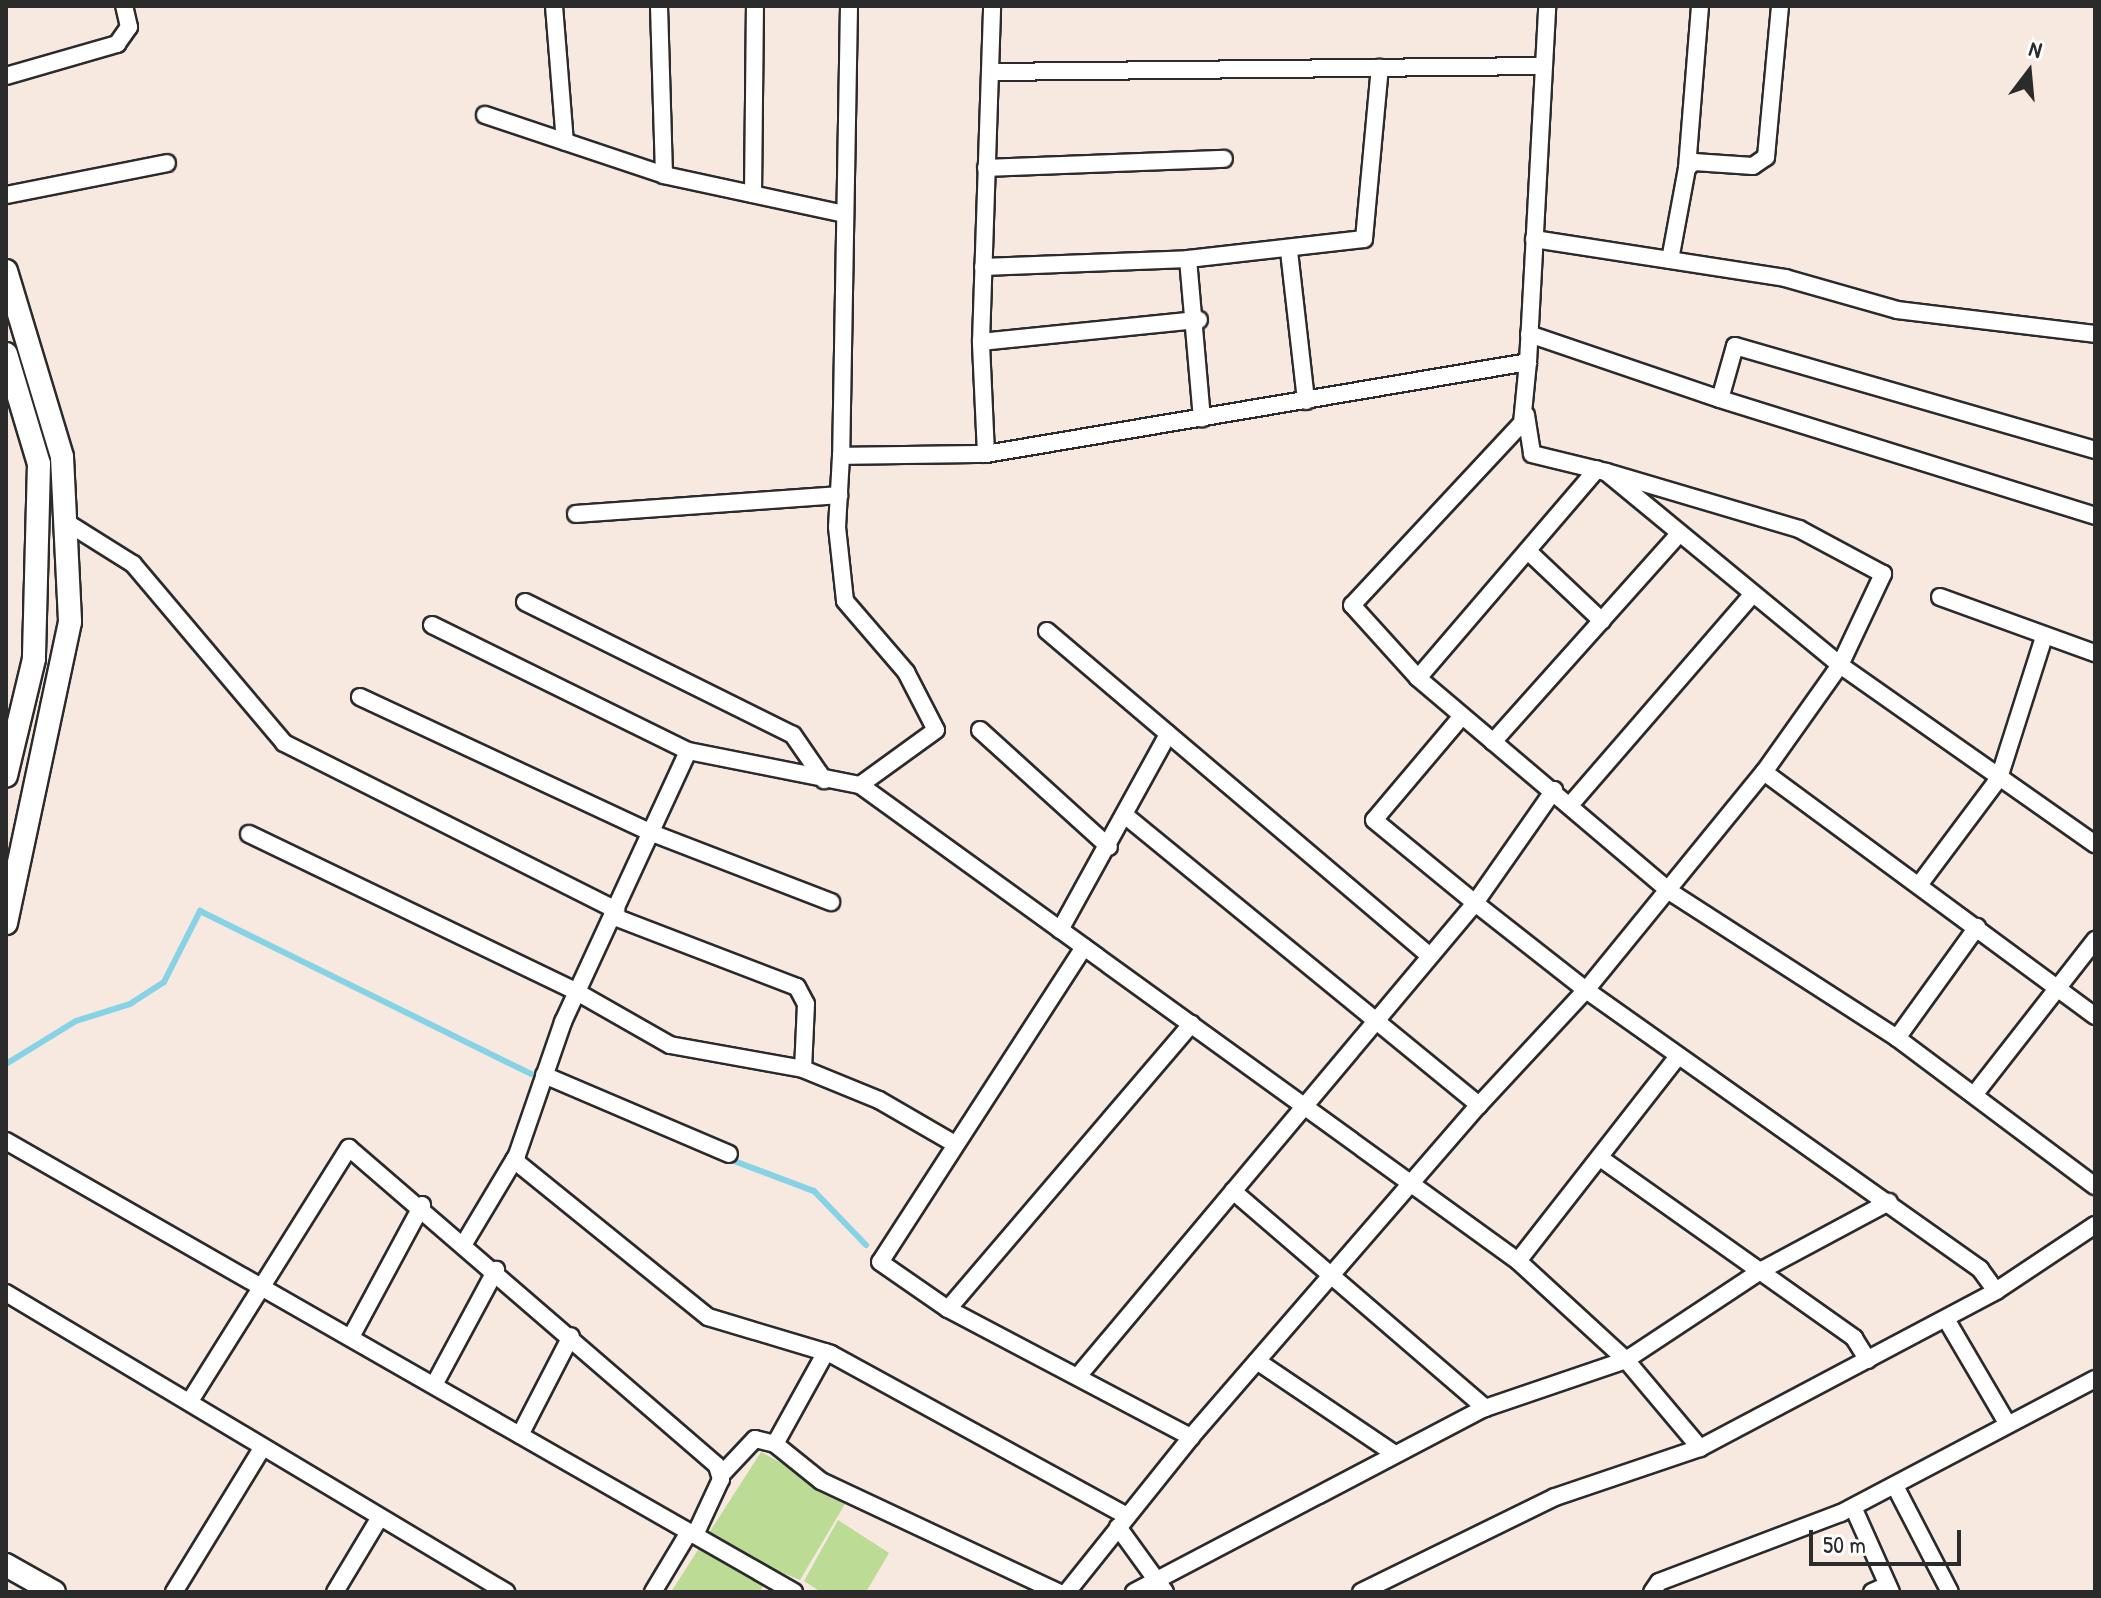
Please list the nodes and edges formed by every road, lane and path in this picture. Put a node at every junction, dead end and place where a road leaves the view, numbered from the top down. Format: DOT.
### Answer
graph roads {
  1 [pos="124,6"];
  2 [pos="554,6"];
  3 [pos="659,6"];
  4 [pos="755,6"];
  5 [pos="849,6"];
  6 [pos="992,6"];
  7 [pos="1547,6"];
  8 [pos="1700,6"];
  9 [pos="1780,6"];
  10 [pos="1544,66"];
  11 [pos="1380,68"];
  12 [pos="990,72"];
  13 [pos="6,76"];
  14 [pos="485,115"];
  15 [pos="565,142"];
  16 [pos="1224,159"];
  17 [pos="167,163"];
  18 [pos="986,168"];
  19 [pos="1687,168"];
  20 [pos="664,175"];
  21 [pos="753,194"];
  22 [pos="6,195"];
  23 [pos="845,214"];
  24 [pos="1534,239"];
  25 [pos="1289,251"];
  26 [pos="1188,259"];
  27 [pos="1670,260"];
  28 [pos="983,267"];
  29 [pos="6,271"];
  30 [pos="12,312"];
  31 [pos="1199,320"];
  32 [pos="1529,334"];
  33 [pos="2095,334"];
  34 [pos="981,342"];
  35 [pos="6,354"];
  36 [pos="1528,362"];
  37 [pos="1720,399"];
  38 [pos="1306,401"];
  39 [pos="1526,415"];
  40 [pos="1202,418"];
  41 [pos="2095,450"];
  42 [pos="986,454"];
  43 [pos="841,456"];
  44 [pos="1602,470"];
  45 [pos="839,495"];
  46 [pos="576,514"];
  47 [pos="2095,516"];
  48 [pos="66,522"];
  49 [pos="1677,536"];
  50 [pos="1530,553"];
  51 [pos="1752,595"];
  52 [pos="1940,597"];
  53 [pos="525,602"];
  54 [pos="1602,621"];
  55 [pos="432,625"];
  56 [pos="1047,631"];
  57 [pos="2044,637"];
  58 [pos="2095,653"];
  59 [pos="1840,665"];
  60 [pos="1418,678"];
  61 [pos="360,697"];
  62 [pos="1462,716"];
  63 [pos="980,730"];
  64 [pos="1168,734"];
  65 [pos="1493,742"];
  66 [pos="688,751"];
  67 [pos="1764,772"];
  68 [pos="6,776"];
  69 [pos="1999,778"];
  70 [pos="824,780"];
  71 [pos="860,785"];
  72 [pos="1554,790"];
  73 [pos="1571,804"];
  74 [pos="1127,817"];
  75 [pos="652,833"];
  76 [pos="249,834"];
  77 [pos="2095,844"];
  78 [pos="1109,847"];
  79 [pos="1919,885"];
  80 [pos="1669,891"];
  81 [pos="831,902"];
  82 [pos="1475,903"];
  83 [pos="614,913"];
  84 [pos="6,923"];
  85 [pos="1977,927"];
  86 [pos="1060,930"];
  87 [pos="2095,940"];
  88 [pos="1084,947"];
  89 [pos="1430,956"];
  90 [pos="2055,987"];
  91 [pos="1586,990"];
  92 [pos="577,992"];
  93 [pos="2095,1016"];
  94 [pos="1378,1018"];
  95 [pos="1191,1024"];
  96 [pos="1897,1038"];
  97 [pos="1678,1056"];
  98 [pos="803,1069"];
  99 [pos="544,1075"];
  100 [pos="1974,1095"];
  101 [pos="1479,1105"];
  102 [pos="1303,1106"];
  103 [pos="6,1141"];
  104 [pos="955,1144"];
  105 [pos="729,1154"];
  106 [pos="514,1160"];
  107 [pos="1603,1160"];
  108 [pos="1408,1180"];
  109 [pos="2095,1186"];
  110 [pos="1233,1191"];
  111 [pos="1889,1202"];
  112 [pos="422,1205"];
  113 [pos="2095,1225"];
  114 [pos="465,1242"];
  115 [pos="1518,1261"];
  116 [pos="496,1270"];
  117 [pos="1762,1270"];
  118 [pos="1332,1275"];
  119 [pos="258,1284"];
  120 [pos="1996,1291"];
  121 [pos="6,1293"];
  122 [pos="948,1309"];
  123 [pos="1946,1319"];
  124 [pos="571,1336"];
  125 [pos="351,1337"];
  126 [pos="826,1352"];
  127 [pos="1626,1360"];
  128 [pos="1868,1360"];
  129 [pos="1257,1361"];
  130 [pos="1079,1375"];
  131 [pos="2095,1379"];
  132 [pos="434,1385"];
  133 [pos="190,1401"];
  134 [pos="1485,1408"];
  135 [pos="2007,1423"];
  136 [pos="520,1435"];
  137 [pos="1191,1437"];
  138 [pos="775,1444"];
  139 [pos="263,1447"];
  140 [pos="1700,1448"];
  141 [pos="1395,1454"];
  142 [pos="722,1474"];
  143 [pos="1895,1486"];
  144 [pos="1853,1507"];
  145 [pos="380,1517"];
  146 [pos="1122,1521"];
  147 [pos="692,1534"];
  148 [pos="6,1565"];
  149 [pos="1161,1586"];
  150 [pos="496,1589"];
  151 [pos="1884,1590"];
  152 [pos="54,1592"];
  153 [pos="174,1592"];
  154 [pos="335,1592"];
  155 [pos="653,1592"];
  156 [pos="794,1592"];
  157 [pos="1058,1592"];
  158 [pos="1067,1592"];
  159 [pos="1134,1592"];
  160 [pos="1361,1592"];
  161 [pos="1652,1592"];
  162 [pos="1950,1592"];
  1 -- 13 [label="street"];
  2 -- 15 [label="street"];
  3 -- 20 [label="street"];
  4 -- 21 [label="street"];
  5 -- 23 [label="street"];
  6 -- 12 [label="street"];
  7 -- 10 [label="street"];
  8 -- 19 [label="street"];
  9 -- 19 [label="street"];
  10 -- 11 [label="street"];
  10 -- 24 [label="street"];
  11 -- 12 [label="street"];
  11 -- 25 [label="street"];
  12 -- 18 [label="street"];
  14 -- 15 [label="street"];
  15 -- 20 [label="street"];
  16 -- 18 [label="street"];
  17 -- 22 [label="street"];
  18 -- 28 [label="street"];
  19 -- 27 [label="street"];
  20 -- 21 [label="street"];
  21 -- 23 [label="street"];
  23 -- 43 [label="street"];
  24 -- 27 [label="street"];
  24 -- 32 [label="street"];
  25 -- 26 [label="street"];
  25 -- 38 [label="street"];
  26 -- 28 [label="street"];
  26 -- 31 [label="street"];
  27 -- 33 [label="street"];
  28 -- 34 [label="street"];
  29 -- 30 [label="main road"];
  30 -- 48 [label="main road"];
  31 -- 34 [label="street"];
  31 -- 40 [label="street"];
  32 -- 36 [label="street"];
  32 -- 37 [label="street"];
  34 -- 42 [label="street"];
  35 -- 68 [label="main road"];
  36 -- 38 [label="street"];
  36 -- 39 [label="street"];
  37 -- 41 [label="street"];
  37 -- 47 [label="street"];
  38 -- 40 [label="street"];
  39 -- 44 [label="street"];
  39 -- 60 [label="street"];
  40 -- 42 [label="street"];
  42 -- 43 [label="street"];
  43 -- 45 [label="street"];
  44 -- 49 [label="street"];
  44 -- 50 [label="street"];
  44 -- 59 [label="street"];
  45 -- 46 [label="street"];
  45 -- 71 [label="street"];
  48 -- 83 [label="street"];
  48 -- 84 [label="main road"];
  49 -- 51 [label="street"];
  49 -- 54 [label="street"];
  50 -- 54 [label="street"];
  50 -- 60 [label="street"];
  51 -- 59 [label="street"];
  51 -- 73 [label="street"];
  52 -- 57 [label="street"];
  53 -- 70 [label="street"];
  54 -- 65 [label="street"];
  55 -- 66 [label="street"];
  56 -- 64 [label="street"];
  57 -- 58 [label="street"];
  57 -- 69 [label="street"];
  59 -- 67 [label="street"];
  59 -- 69 [label="street"];
  60 -- 62 [label="street"];
  61 -- 75 [label="street"];
  62 -- 65 [label="street"];
  62 -- 82 [label="street"];
  63 -- 78 [label="street"];
  64 -- 74 [label="street"];
  64 -- 89 [label="street"];
  65 -- 72 [label="street"];
  66 -- 70 [label="street"];
  66 -- 75 [label="street"];
  67 -- 79 [label="street"];
  67 -- 80 [label="street"];
  69 -- 77 [label="street"];
  69 -- 79 [label="street"];
  70 -- 71 [label="street"];
  71 -- 86 [label="street"];
  72 -- 73 [label="street"];
  72 -- 82 [label="street"];
  73 -- 80 [label="street"];
  74 -- 78 [label="street"];
  74 -- 94 [label="street"];
  75 -- 81 [label="street"];
  75 -- 83 [label="street"];
  76 -- 92 [label="street"];
  78 -- 86 [label="street"];
  79 -- 85 [label="street"];
  80 -- 91 [label="street"];
  80 -- 96 [label="street"];
  82 -- 89 [label="street"];
  82 -- 91 [label="street"];
  83 -- 92 [label="street"];
  83 -- 98 [label="street"];
  85 -- 90 [label="street"];
  85 -- 96 [label="street"];
  86 -- 88 [label="street"];
  87 -- 90 [label="street"];
  88 -- 95 [label="street"];
  88 -- 104 [label="street"];
  89 -- 94 [label="street"];
  90 -- 93 [label="street"];
  90 -- 100 [label="street"];
  91 -- 97 [label="street"];
  91 -- 101 [label="street"];
  92 -- 98 [label="street"];
  92 -- 99 [label="street"];
  94 -- 101 [label="street"];
  94 -- 102 [label="street"];
  95 -- 102 [label="street"];
  95 -- 122 [label="street"];
  96 -- 100 [label="street"];
  97 -- 107 [label="street"];
  97 -- 111 [label="street"];
  98 -- 104 [label="street"];
  99 -- 105 [label="street"];
  99 -- 106 [label="street"];
  100 -- 109 [label="street"];
  101 -- 108 [label="street"];
  102 -- 108 [label="street"];
  102 -- 110 [label="street"];
  103 -- 119 [label="street"];
  104 -- 122 [label="street"];
  106 -- 114 [label="street"];
  106 -- 126 [label="street"];
  107 -- 115 [label="street"];
  107 -- 117 [label="street"];
  108 -- 115 [label="street"];
  108 -- 118 [label="street"];
  110 -- 118 [label="street"];
  110 -- 130 [label="street"];
  111 -- 117 [label="street"];
  111 -- 120 [label="street"];
  112 -- 114 [label="street"];
  112 -- 119 [label="street"];
  112 -- 125 [label="street"];
  113 -- 120 [label="street"];
  114 -- 116 [label="street"];
  115 -- 127 [label="street"];
  116 -- 124 [label="street"];
  116 -- 132 [label="street"];
  117 -- 127 [label="street"];
  117 -- 128 [label="street"];
  118 -- 129 [label="street"];
  118 -- 134 [label="street"];
  119 -- 125 [label="street"];
  119 -- 133 [label="street"];
  120 -- 123 [label="street"];
  121 -- 133 [label="street"];
  122 -- 130 [label="street"];
  123 -- 128 [label="street"];
  123 -- 135 [label="street"];
  124 -- 136 [label="street"];
  124 -- 142 [label="street"];
  125 -- 132 [label="street"];
  126 -- 138 [label="street"];
  126 -- 146 [label="street"];
  127 -- 134 [label="street"];
  127 -- 140 [label="street"];
  128 -- 140 [label="street"];
  129 -- 137 [label="street"];
  129 -- 141 [label="street"];
  130 -- 137 [label="street"];
  131 -- 135 [label="street"];
  132 -- 136 [label="street"];
  133 -- 139 [label="street"];
  134 -- 141 [label="street"];
  135 -- 143 [label="street"];
  136 -- 147 [label="street"];
  137 -- 146 [label="street"];
  138 -- 142 [label="street"];
  138 -- 157 [label="street"];
  139 -- 145 [label="street"];
  139 -- 153 [label="street"];
  140 -- 160 [label="street"];
  141 -- 149 [label="street"];
  142 -- 147 [label="street"];
  143 -- 144 [label="street"];
  143 -- 162 [label="street"];
  144 -- 151 [label="street"];
  144 -- 161 [label="street"];
  145 -- 150 [label="street"];
  145 -- 154 [label="street"];
  146 -- 149 [label="street"];
  146 -- 158 [label="street"];
  147 -- 155 [label="street"];
  147 -- 156 [label="street"];
  148 -- 152 [label="main road"];
  149 -- 159 [label="street"];
}
